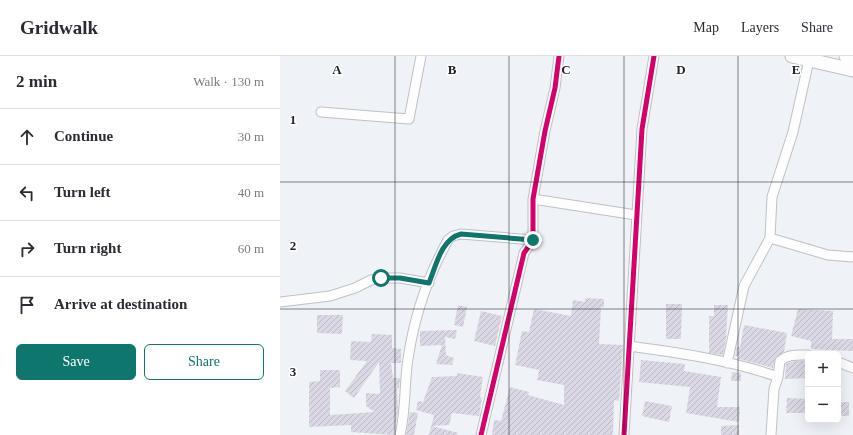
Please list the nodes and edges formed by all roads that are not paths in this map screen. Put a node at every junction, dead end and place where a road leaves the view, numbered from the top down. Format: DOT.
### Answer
graph roads {
  1 [pos="421,56"];
  2 [pos="559,56"];
  3 [pos="654,56"];
  4 [pos="792,56"];
  5 [pos="846,56"];
  6 [pos="853,58"];
  7 [pos="809,60"];
  8 [pos="853,70"];
  9 [pos="321,112"];
  10 [pos="533,199"];
  11 [pos="636,215"];
  12 [pos="770,238"];
  13 [pos="533,240"];
  14 [pos="853,257"];
  15 [pos="429,283"];
  16 [pos="280,302"];
  17 [pos="629,346"];
  18 [pos="805,355"];
  19 [pos="727,363"];
  20 [pos="841,363"];
  21 [pos="853,368"];
  22 [pos="778,377"];
  23 [pos="400,435"];
  24 [pos="480,435"];
  25 [pos="624,435"];
  26 [pos="771,435"];
  1 -- 9 [label="street"];
  2 -- 10 [label="street"];
  3 -- 11 [label="street"];
  4 -- 7 [label="main road"];
  5 -- 6 [label="main road"];
  7 -- 8 [label="main road"];
  7 -- 12 [label="street"];
  10 -- 11 [label="street"];
  10 -- 13 [label="street"];
  11 -- 17 [label="street"];
  12 -- 14 [label="street"];
  12 -- 19 [label="street"];
  13 -- 15 [label="street"];
  13 -- 24 [label="street"];
  15 -- 16 [label="street"];
  15 -- 23 [label="street"];
  17 -- 19 [label="street"];
  17 -- 25 [label="street"];
  18 -- 22 [label="street"];
  19 -- 22 [label="street"];
  20 -- 21 [label="street"];
  22 -- 26 [label="street"];
}
